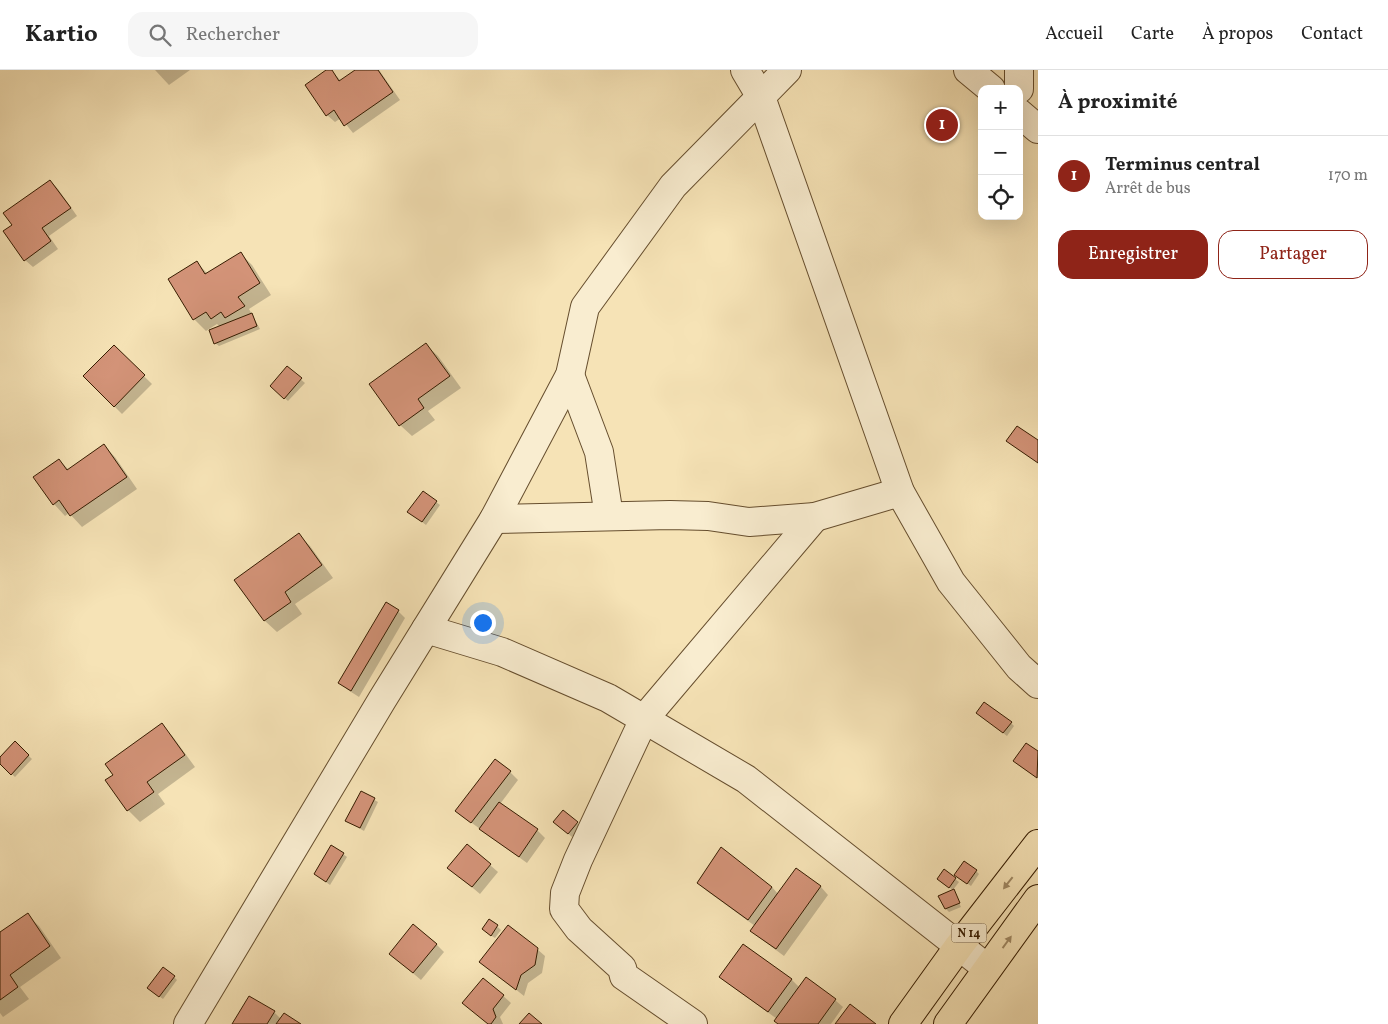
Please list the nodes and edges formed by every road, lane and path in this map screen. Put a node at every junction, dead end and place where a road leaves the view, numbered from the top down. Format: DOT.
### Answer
graph roads {
  1 [pos="745,70"];
  2 [pos="787,70"];
  3 [pos="968,70"];
  4 [pos="1019,70"];
  5 [pos="986,85"];
  6 [pos="1019,85"];
  7 [pos="761,97"];
  8 [pos="1023,116"];
  9 [pos="1038,129"];
  10 [pos="570,375"];
  11 [pos="900,492"];
  12 [pos="609,516"];
  13 [pos="815,517"];
  14 [pos="494,519"];
  15 [pos="426,629"];
  16 [pos="1038,684"];
  17 [pos="644,719"];
  18 [pos="1038,844"];
  19 [pos="1038,899"];
  20 [pos="960,946"];
  21 [pos="987,968"];
  22 [pos="188,1024"];
  23 [pos="693,1024"];
  24 [pos="903,1024"];
  25 [pos="948,1024"];
  1 -- 7 [label="street"];
  2 -- 7 [label="street"];
  3 -- 5 [label="street"];
  4 -- 6 [label="street"];
  7 -- 10 [label="street"];
  7 -- 11 [label="street"];
  8 -- 9 [label="street"];
  10 -- 12 [label="street"];
  10 -- 14 [label="street"];
  11 -- 13 [label="street"];
  11 -- 16 [label="street"];
  12 -- 13 [label="street"];
  12 -- 14 [label="street"];
  13 -- 17 [label="street"];
  14 -- 15 [label="street"];
  15 -- 17 [label="street"];
  15 -- 22 [label="street"];
  17 -- 20 [label="street"];
  17 -- 23 [label="street"];
  18 -- 20 [label="main road, N 14, one-way"];
  21 -- 19 [label="main road, N 14, one-way"];
  20 -- 21 [label="street"];
  20 -- 24 [label="main road, N 14"];
  21 -- 25 [label="main road, N 14"];
}
